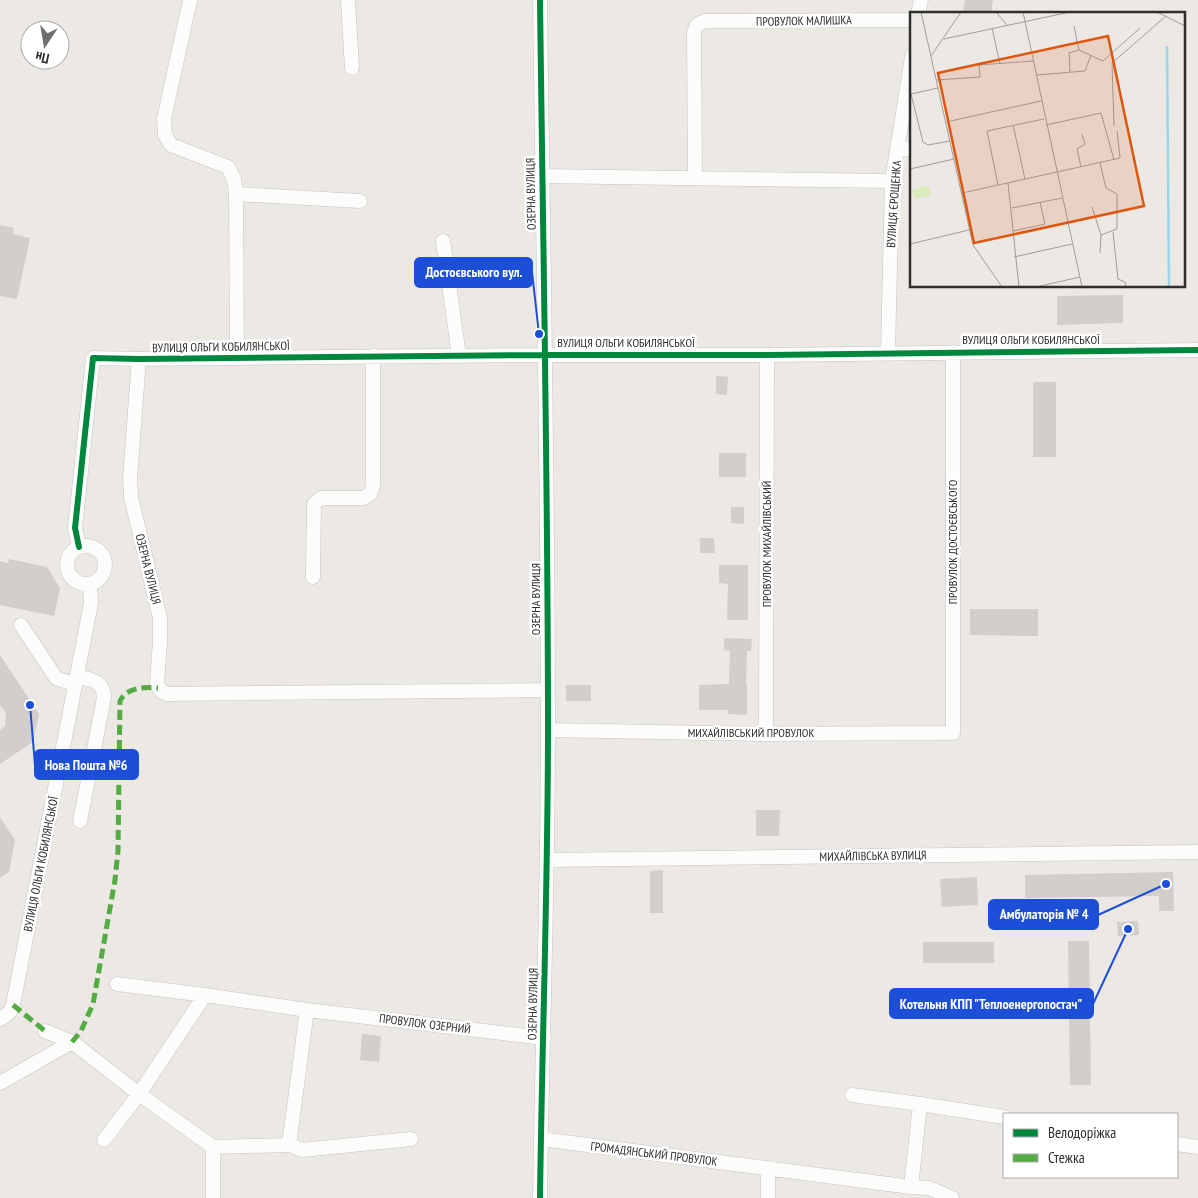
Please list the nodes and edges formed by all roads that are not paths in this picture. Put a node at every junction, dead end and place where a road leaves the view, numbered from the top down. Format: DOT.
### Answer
graph roads {
  1 [pos="190,0"];
  2 [pos="348,0"];
  3 [pos="540,0"];
  4 [pos="910,20"];
  5 [pos="352,68"];
  6 [pos="910,83"];
  7 [pos="905,148"];
  8 [pos="542,176"];
  9 [pos="696,178"];
  10 [pos="892,181"];
  11 [pos="236,194"];
  12 [pos="360,201"];
  13 [pos="443,240"];
  14 [pos="1198,350"];
  15 [pos="888,352"];
  16 [pos="953,352"];
  17 [pos="767,354"];
  18 [pos="546,355"];
  19 [pos="373,356"];
  20 [pos="459,356"];
  21 [pos="237,357"];
  22 [pos="139,359"];
  23 [pos="79,547"];
  24 [pos="313,577"];
  25 [pos="90,585"];
  26 [pos="21,625"];
  27 [pos="76,680"];
  28 [pos="548,690"];
  29 [pos="548,730"];
  30 [pos="953,733"];
  31 [pos="766,734"];
  32 [pos="80,821"];
  33 [pos="1198,852"];
  34 [pos="547,860"];
  35 [pos="118,984"];
  36 [pos="204,995"];
  37 [pos="307,1010"];
  38 [pos="0,1019"];
  39 [pos="45,1031"];
  40 [pos="544,1038"];
  41 [pos="72,1042"];
  42 [pos="0,1083"];
  43 [pos="139,1094"];
  44 [pos="852,1095"];
  45 [pos="920,1104"];
  46 [pos="1003,1117"];
  47 [pos="410,1139"];
  48 [pos="541,1139"];
  49 [pos="104,1140"];
  50 [pos="1178,1144"];
  51 [pos="289,1145"];
  52 [pos="214,1147"];
  53 [pos="1198,1147"];
  54 [pos="768,1168"];
  55 [pos="911,1187"];
  56 [pos="213,1198"];
  57 [pos="540,1198"];
  58 [pos="768,1198"];
  59 [pos="952,1198"];
  1 -- 11 [label="street, ВУЛИЦЯ ОЛЬГИ КОБИЛЯНСЬКОЇ"];
  2 -- 5 [label="street"];
  3 -- 8 [label="street, ОЗЕРНА ВУЛИЦЯ"];
  4 -- 9 [label="street, ПРОВУЛОК МАЛИШКА"];
  6 -- 7 [label="street, ВУЛИЦЯ ЄРОЩЕНКА"];
  7 -- 10 [label="street, ВУЛИЦЯ ЄРОЩЕНКА"];
  8 -- 9 [label="street"];
  8 -- 18 [label="street, ОЗЕРНА ВУЛИЦЯ"];
  9 -- 10 [label="street"];
  10 -- 15 [label="street, ВУЛИЦЯ ЄРОЩЕНКА"];
  11 -- 12 [label="street"];
  11 -- 21 [label="street, ВУЛИЦЯ ОЛЬГИ КОБИЛЯНСЬКОЇ"];
  13 -- 20 [label="street"];
  14 -- 16 [label="street, ВУЛИЦЯ ОЛЬГИ КОБИЛЯНСЬКОЇ"];
  15 -- 16 [label="street, ВУЛИЦЯ ОЛЬГИ КОБИЛЯНСЬКОЇ"];
  15 -- 17 [label="street, ВУЛИЦЯ ОЛЬГИ КОБИЛЯНСЬКОЇ"];
  16 -- 30 [label="street, ПРОВУЛОК ДОСТОЄВСЬКОГО"];
  17 -- 18 [label="street, ВУЛИЦЯ ОЛЬГИ КОБИЛЯНСЬКОЇ"];
  17 -- 31 [label="street, ПРОВУЛОК МИХАЙЛІВСЬКИЙ"];
  18 -- 20 [label="street, ВУЛИЦЯ ОЛЬГИ КОБИЛЯНСЬКОЇ"];
  18 -- 28 [label="street, ОЗЕРНА ВУЛИЦЯ"];
  19 -- 20 [label="street, ВУЛИЦЯ ОЛЬГИ КОБИЛЯНСЬКОЇ"];
  19 -- 21 [label="street, ВУЛИЦЯ ОЛЬГИ КОБИЛЯНСЬКОЇ"];
  19 -- 24 [label="street"];
  21 -- 22 [label="street, ВУЛИЦЯ ОЛЬГИ КОБИЛЯНСЬКОЇ"];
  22 -- 23 [label="street, ВУЛИЦЯ ОЛЬГИ КОБИЛЯНСЬКОЇ"];
  22 -- 28 [label="street, ОЗЕРНА ВУЛИЦЯ"];
  23 -- 25 [label="street"];
  23 -- 25 [label="street"];
  25 -- 27 [label="street, ВУЛИЦЯ ОЛЬГИ КОБИЛЯНСЬКОЇ"];
  26 -- 27 [label="street"];
  27 -- 32 [label="street"];
  27 -- 38 [label="street, ВУЛИЦЯ ОЛЬГИ КОБИЛЯНСЬКОЇ"];
  28 -- 29 [label="street, ОЗЕРНА ВУЛИЦЯ"];
  29 -- 31 [label="street, МИХАЙЛІВСЬКИЙ ПРОВУЛОК"];
  29 -- 34 [label="street, ОЗЕРНА ВУЛИЦЯ"];
  30 -- 31 [label="street, МИХАЙЛІВСЬКИЙ ПРОВУЛОК"];
  33 -- 34 [label="street, МИХАЙЛІВСЬКА ВУЛИЦЯ"];
  34 -- 40 [label="street, ОЗЕРНА ВУЛИЦЯ"];
  35 -- 36 [label="street, ПРОВУЛОК ОЗЕРНИЙ"];
  36 -- 37 [label="street, ПРОВУЛОК ОЗЕРНИЙ"];
  36 -- 43 [label="street"];
  37 -- 40 [label="street, ПРОВУЛОК ОЗЕРНИЙ"];
  37 -- 51 [label="street"];
  39 -- 41 [label="street"];
  40 -- 48 [label="street, ОЗЕРНА ВУЛИЦЯ"];
  41 -- 42 [label="street"];
  41 -- 43 [label="street"];
  43 -- 49 [label="street"];
  43 -- 52 [label="street"];
  44 -- 45 [label="street"];
  45 -- 46 [label="street"];
  45 -- 55 [label="street"];
  47 -- 51 [label="street"];
  48 -- 54 [label="street, ГРОМАДЯНСЬКИЙ ПРОВУЛОК"];
  48 -- 57 [label="street, ОЗЕРНА ВУЛИЦЯ"];
  50 -- 53 [label="street"];
  51 -- 52 [label="street"];
  52 -- 56 [label="street"];
  54 -- 55 [label="street, ГРОМАДЯНСЬКИЙ ПРОВУЛОК"];
  54 -- 58 [label="street"];
  55 -- 59 [label="street, ГРОМАДЯНСЬКИЙ ПРОВУЛОК"];
}
